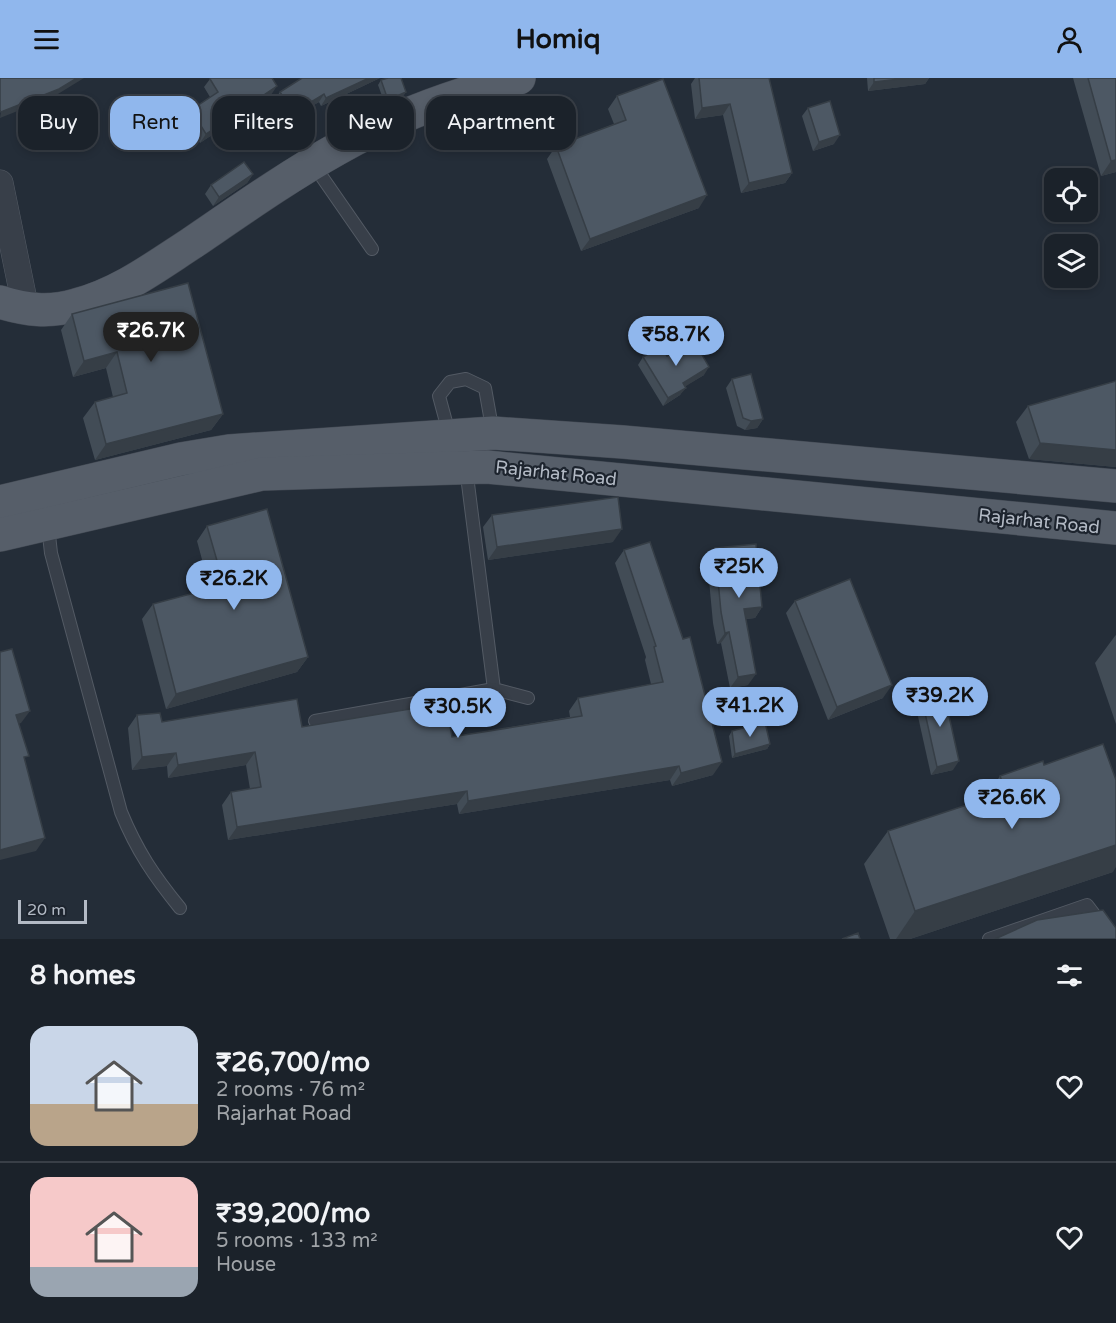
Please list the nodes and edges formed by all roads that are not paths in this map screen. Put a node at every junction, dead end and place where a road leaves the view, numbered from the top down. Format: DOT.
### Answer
graph roads {
  1 [pos="501,80"];
  2 [pos="313,163"];
  3 [pos="0,183"];
  4 [pos="372,249"];
  5 [pos="13,306"];
  6 [pos="470,452"];
  7 [pos="1116,486"];
  8 [pos="0,502"];
  9 [pos="47,522"];
  10 [pos="1116,528"];
  11 [pos="0,535"];
  12 [pos="494,689"];
  13 [pos="528,698"];
  14 [pos="315,721"];
  15 [pos="180,908"];
  16 [pos="989,939"];
  17 [pos="1113,939"];
  1 -- 2 [label="main road"];
  2 -- 4 [label="lane"];
  2 -- 5 [label="main road"];
  3 -- 5 [label="street"];
  6 -- 7 [label="main road"];
  6 -- 8 [label="main road"];
  6 -- 9 [label="main road, Rajarhat Road"];
  6 -- 10 [label="main road, Rajarhat Road"];
  6 -- 12 [label="lane"];
  9 -- 11 [label="main road, Rajarhat Road"];
  9 -- 15 [label="lane"];
  12 -- 13 [label="lane"];
  12 -- 14 [label="lane"];
  16 -- 17 [label="lane"];
}
